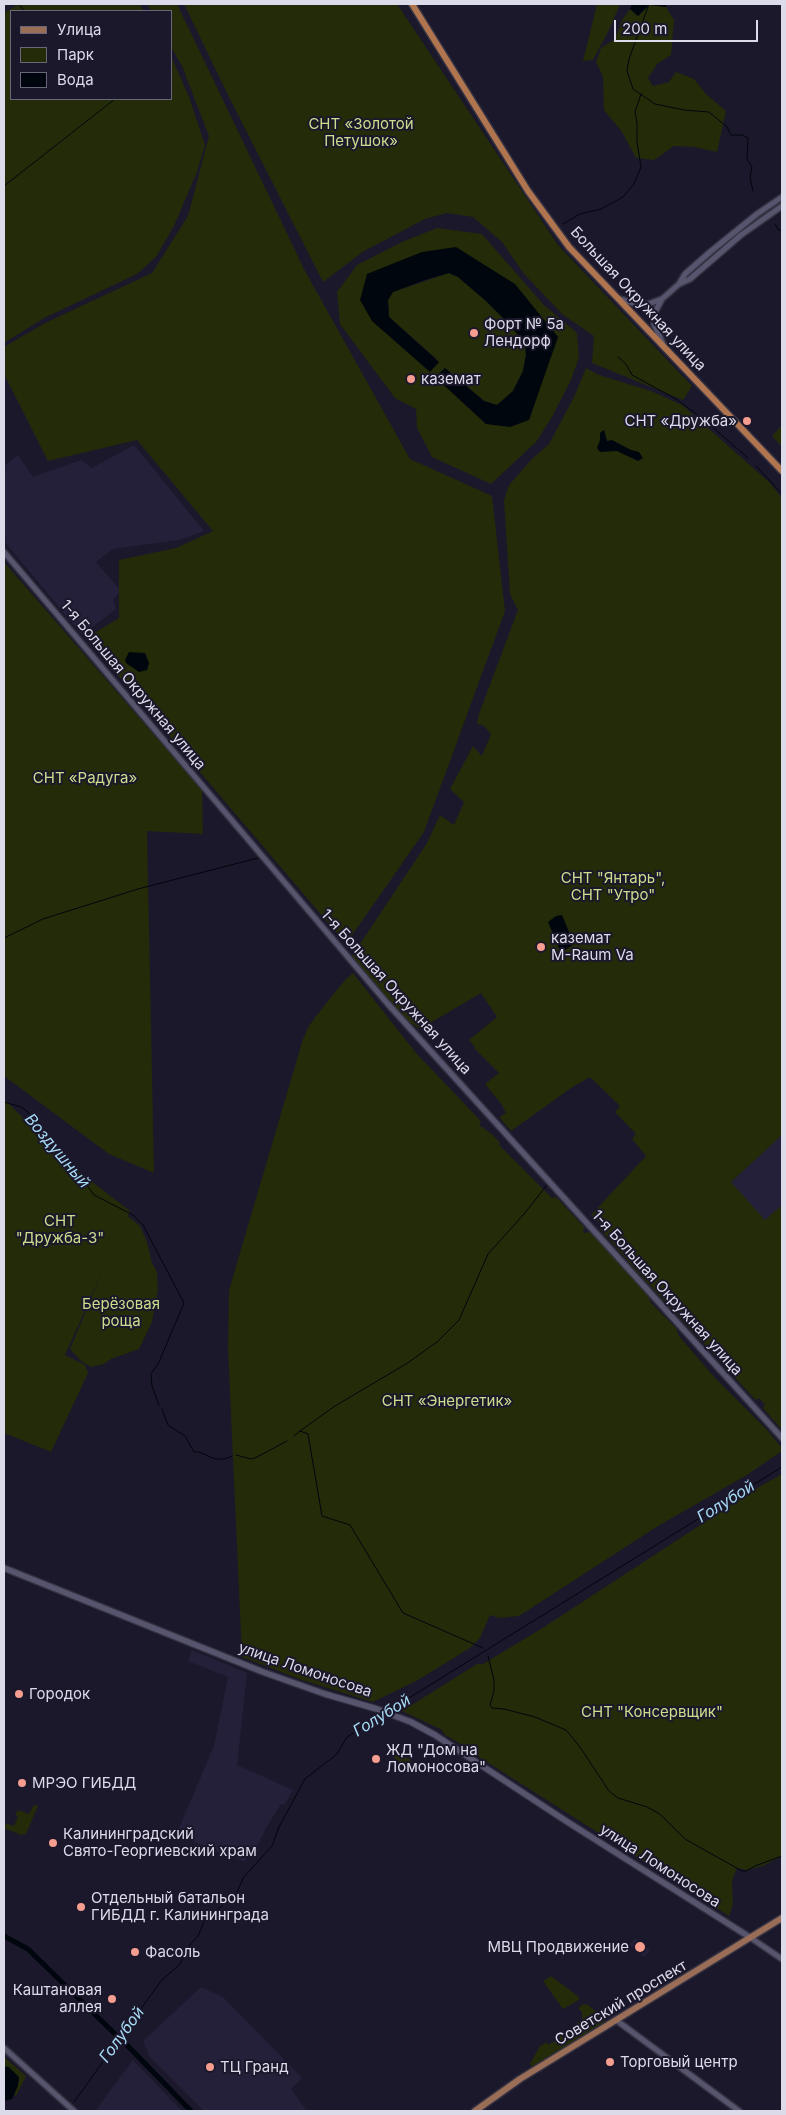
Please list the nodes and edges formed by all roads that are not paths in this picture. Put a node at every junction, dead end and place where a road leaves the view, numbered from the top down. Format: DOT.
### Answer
graph roads {
  1 [pos="412,4"];
  2 [pos="782,197"];
  3 [pos="782,206"];
  4 [pos="679,284"];
  5 [pos="620,299"];
  6 [pos="662,299"];
  7 [pos="663,344"];
  8 [pos="782,471"];
  9 [pos="4,552"];
  10 [pos="782,1438"];
  11 [pos="4,1568"];
  12 [pos="782,1918"];
  13 [pos="751,1938"];
  14 [pos="782,1959"];
  15 [pos="616,2020"];
  16 [pos="4,2048"];
  17 [pos="74,2111"];
  18 [pos="475,2111"];
  19 [pos="739,2111"];
  1 -- 5 [label="highway, Большая Окружная улица"];
  2 -- 4 [label="street"];
  3 -- 4 [label="street"];
  4 -- 6 [label="street"];
  5 -- 6 [label="street"];
  5 -- 7 [label="highway, Большая Окружная улица"];
  6 -- 7 [label="street"];
  7 -- 8 [label="highway, Большая Окружная улица"];
  9 -- 10 [label="street, 1-я Большая Окружная улица"];
  11 -- 13 [label="main road, улица Ломоносова"];
  12 -- 13 [label="main road, Советский проспект"];
  13 -- 14 [label="street, улица Ломоносова"];
  13 -- 15 [label="main road, Советский проспект"];
  15 -- 18 [label="main road, Советский проспект"];
  15 -- 19 [label="street"];
  16 -- 17 [label="street"];
}
